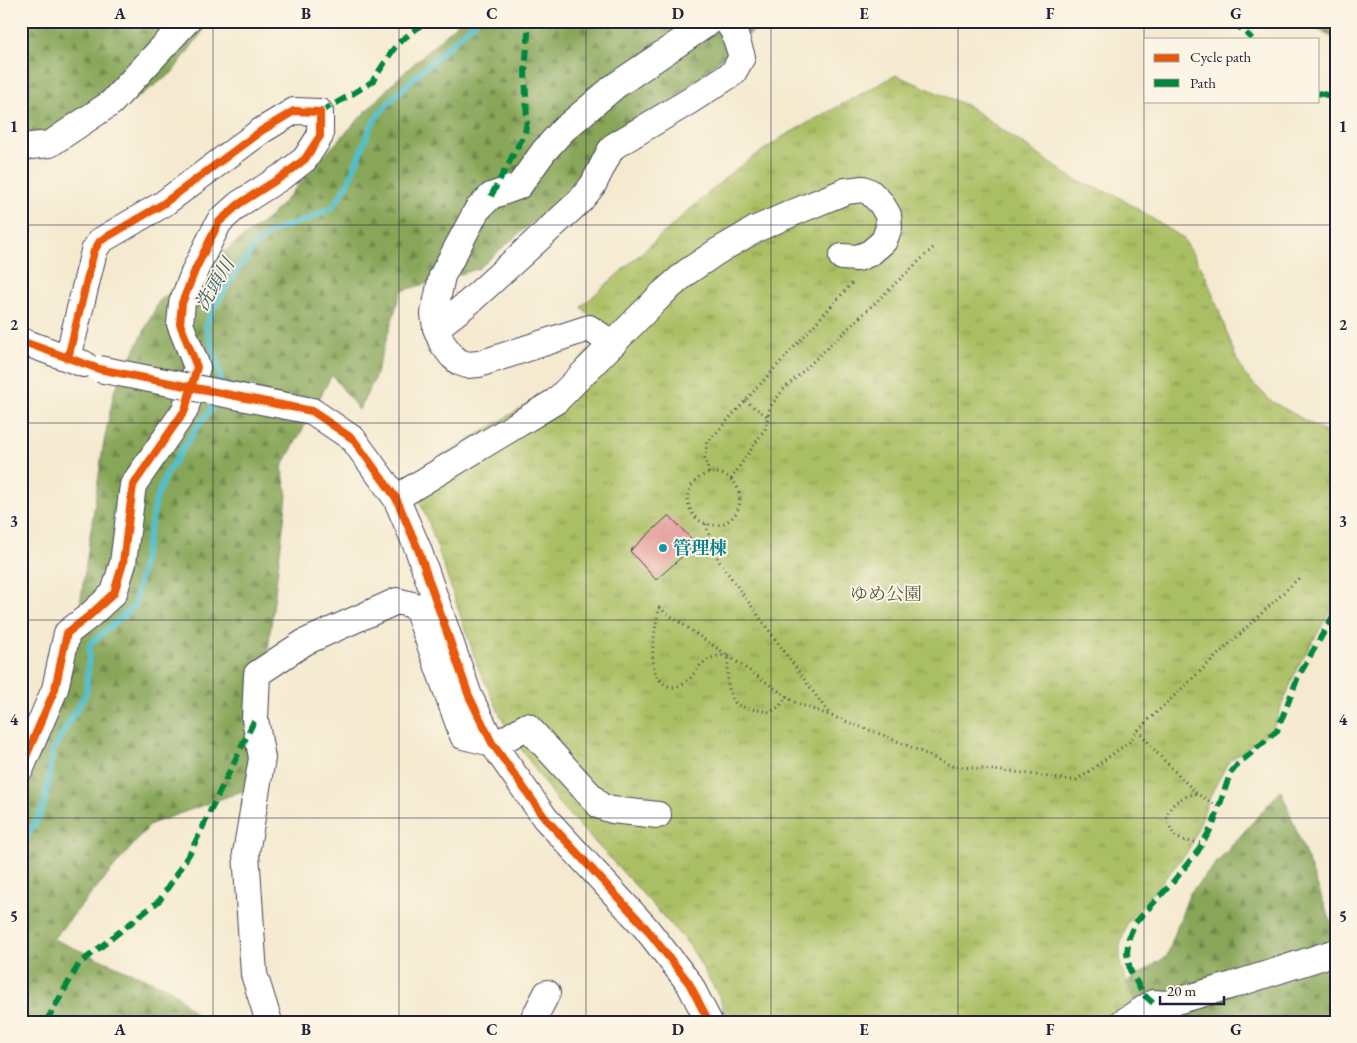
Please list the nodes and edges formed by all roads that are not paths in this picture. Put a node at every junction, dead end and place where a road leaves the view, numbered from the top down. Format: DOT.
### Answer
graph roads {
  1 [pos="187,21"];
  2 [pos="711,21"];
  3 [pos="727,21"];
  4 [pos="21,147"];
  5 [pos="842,257"];
  6 [pos="436,328"];
  7 [pos="21,342"];
  8 [pos="613,344"];
  9 [pos="68,358"];
  10 [pos="396,498"];
  11 [pos="493,744"];
  12 [pos="21,768"];
  13 [pos="658,815"];
  14 [pos="1336,952"];
  15 [pos="547,993"];
  16 [pos="269,1022"];
  17 [pos="532,1022"];
  18 [pos="709,1022"];
  19 [pos="1123,1022"];
  1 -- 4 [label="street"];
  2 -- 6 [label="street"];
  3 -- 6 [label="street"];
  5 -- 8 [label="street"];
  6 -- 8 [label="street"];
  7 -- 9 [label="street"];
  8 -- 10 [label="street"];
  9 -- 10 [label="street, bridge"];
  9 -- 12 [label="street"];
  10 -- 11 [label="street"];
  11 -- 13 [label="street"];
  11 -- 16 [label="street"];
  11 -- 18 [label="street"];
  14 -- 19 [label="street"];
  15 -- 17 [label="street"];
}
